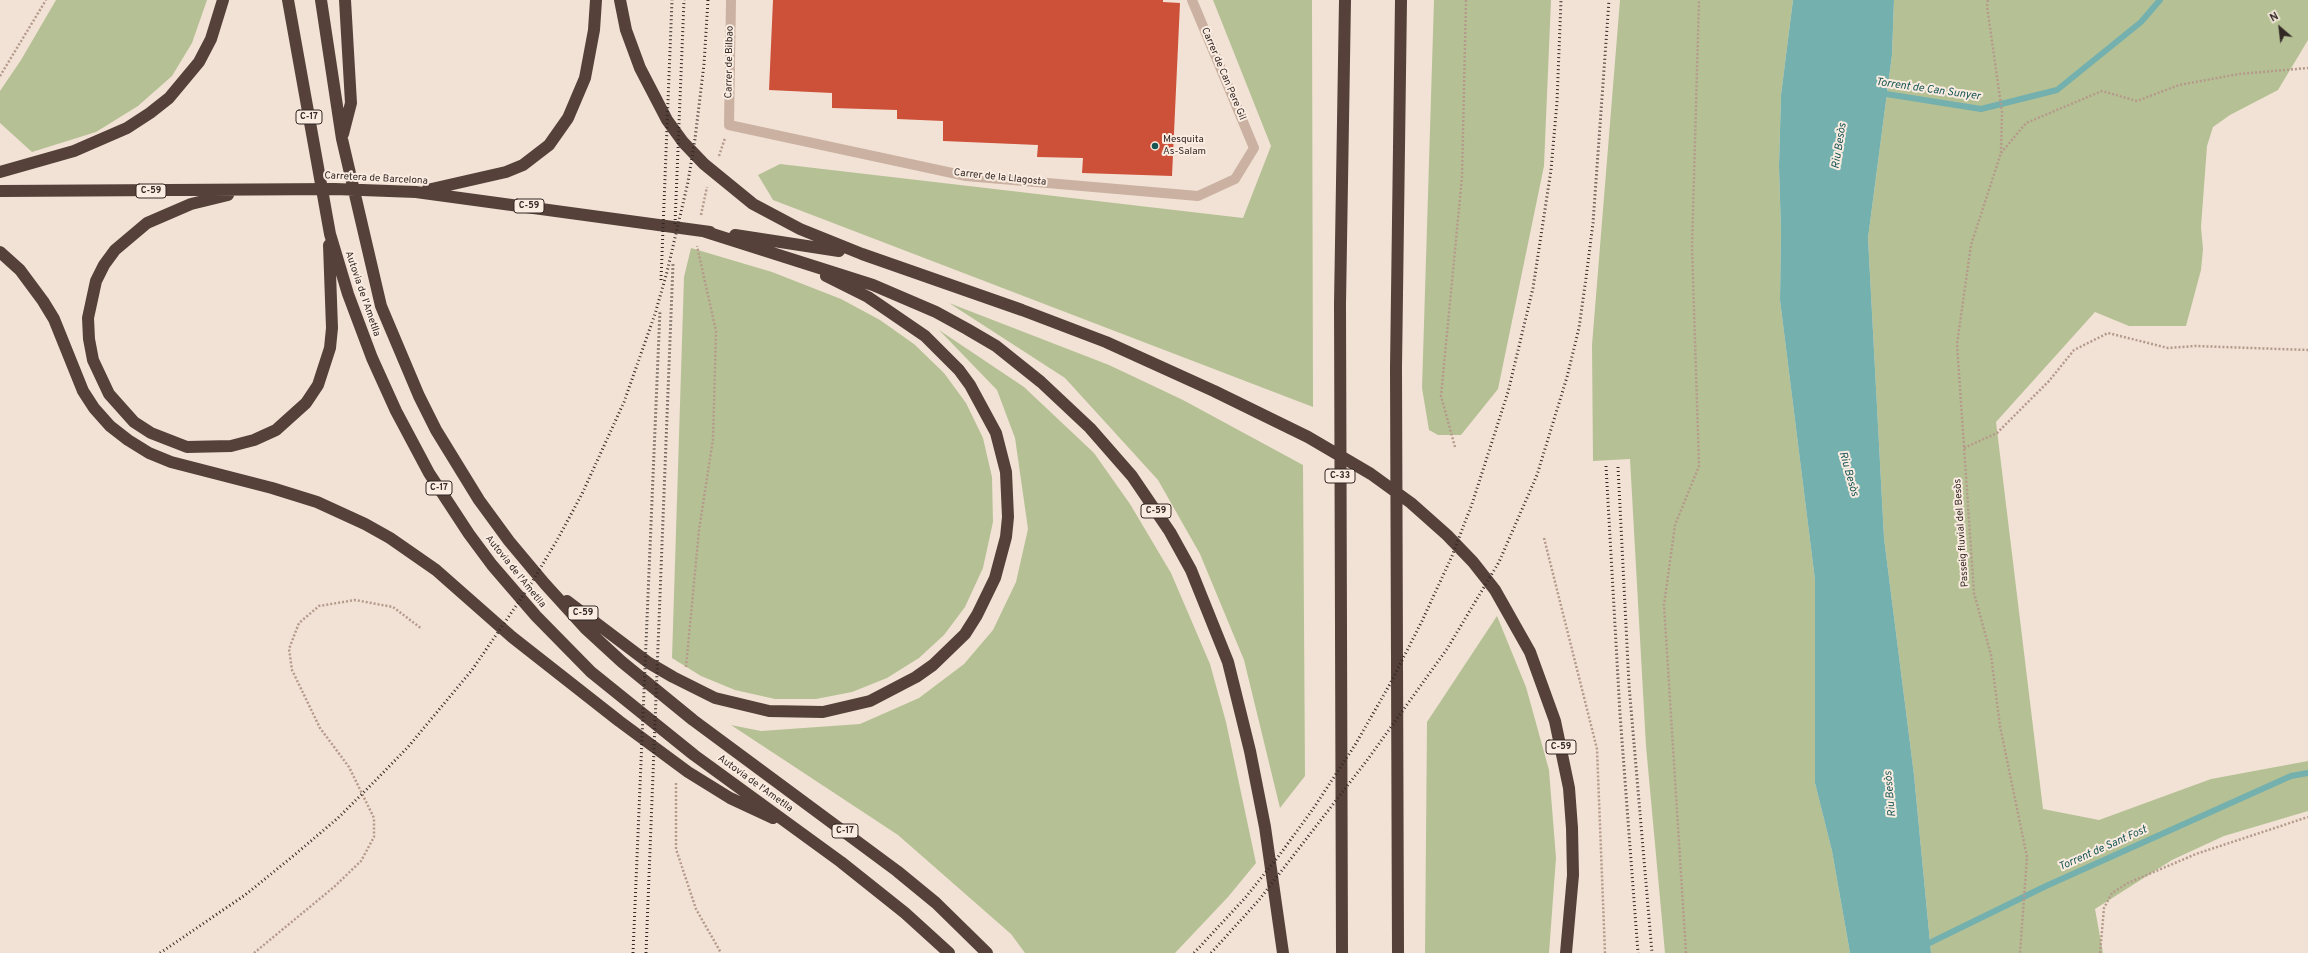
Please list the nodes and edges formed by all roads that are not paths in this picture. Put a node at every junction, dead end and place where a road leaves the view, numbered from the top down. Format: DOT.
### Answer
graph roads {
  1 [pos="223,0"];
  2 [pos="288,0"];
  3 [pos="321,0"];
  4 [pos="345,0"];
  5 [pos="596,0"];
  6 [pos="620,0"];
  7 [pos="730,0"];
  8 [pos="1192,0"];
  9 [pos="1345,0"];
  10 [pos="1401,0"];
  11 [pos="729,125"];
  12 [pos="342,139"];
  13 [pos="1254,148"];
  14 [pos="0,172"];
  15 [pos="257,189"];
  16 [pos="0,191"];
  17 [pos="45,192"];
  18 [pos="416,192"];
  19 [pos="0,196"];
  20 [pos="700,231"];
  21 [pos="330,234"];
  22 [pos="0,252"];
  23 [pos="862,254"];
  24 [pos="781,256"];
  25 [pos="545,584"];
  26 [pos="798,830"];
  27 [pos="949,953"];
  28 [pos="987,953"];
  29 [pos="1283,953"];
  30 [pos="1342,953"];
  31 [pos="1398,953"];
  32 [pos="1566,953"];
  1 -- 14 [label="highway"];
  2 -- 21 [label="highway, Autovia de l'Ametlla / C-17"];
  3 -- 12 [label="highway, C-17"];
  4 -- 12 [label="highway"];
  5 -- 18 [label="highway"];
  6 -- 23 [label="highway"];
  7 -- 11 [label="street, Carrer de Bilbao"];
  8 -- 13 [label="street, Carrer de Can Pere Gil"];
  9 -- 30 [label="highway, C-33"];
  10 -- 31 [label="highway"];
  11 -- 13 [label="street, Carrer de la Llagosta"];
  12 -- 25 [label="highway, C-17"];
  15 -- 17 [label="highway, Carretera de Barcelona / C-59"];
  15 -- 18 [label="highway, Carretera de Barcelona / C-59"];
  15 -- 21 [label="highway"];
  16 -- 17 [label="highway, Carretera de Barcelona / C-59"];
  17 -- 19 [label="highway, Carretera de Barcelona / C-59"];
  18 -- 20 [label="highway, Carretera de Barcelona / C-59"];
  20 -- 23 [label="highway, C-59"];
  20 -- 24 [label="highway, C-59"];
  21 -- 26 [label="highway, Autovia de l'Ametlla / C-17"];
  22 -- 26 [label="highway"];
  23 -- 32 [label="highway, C-59"];
  24 -- 25 [label="highway, C-59"];
  24 -- 29 [label="highway, C-59"];
  25 -- 28 [label="highway, C-17"];
  26 -- 27 [label="highway, Autovia de l'Ametlla / C-17"];
}
